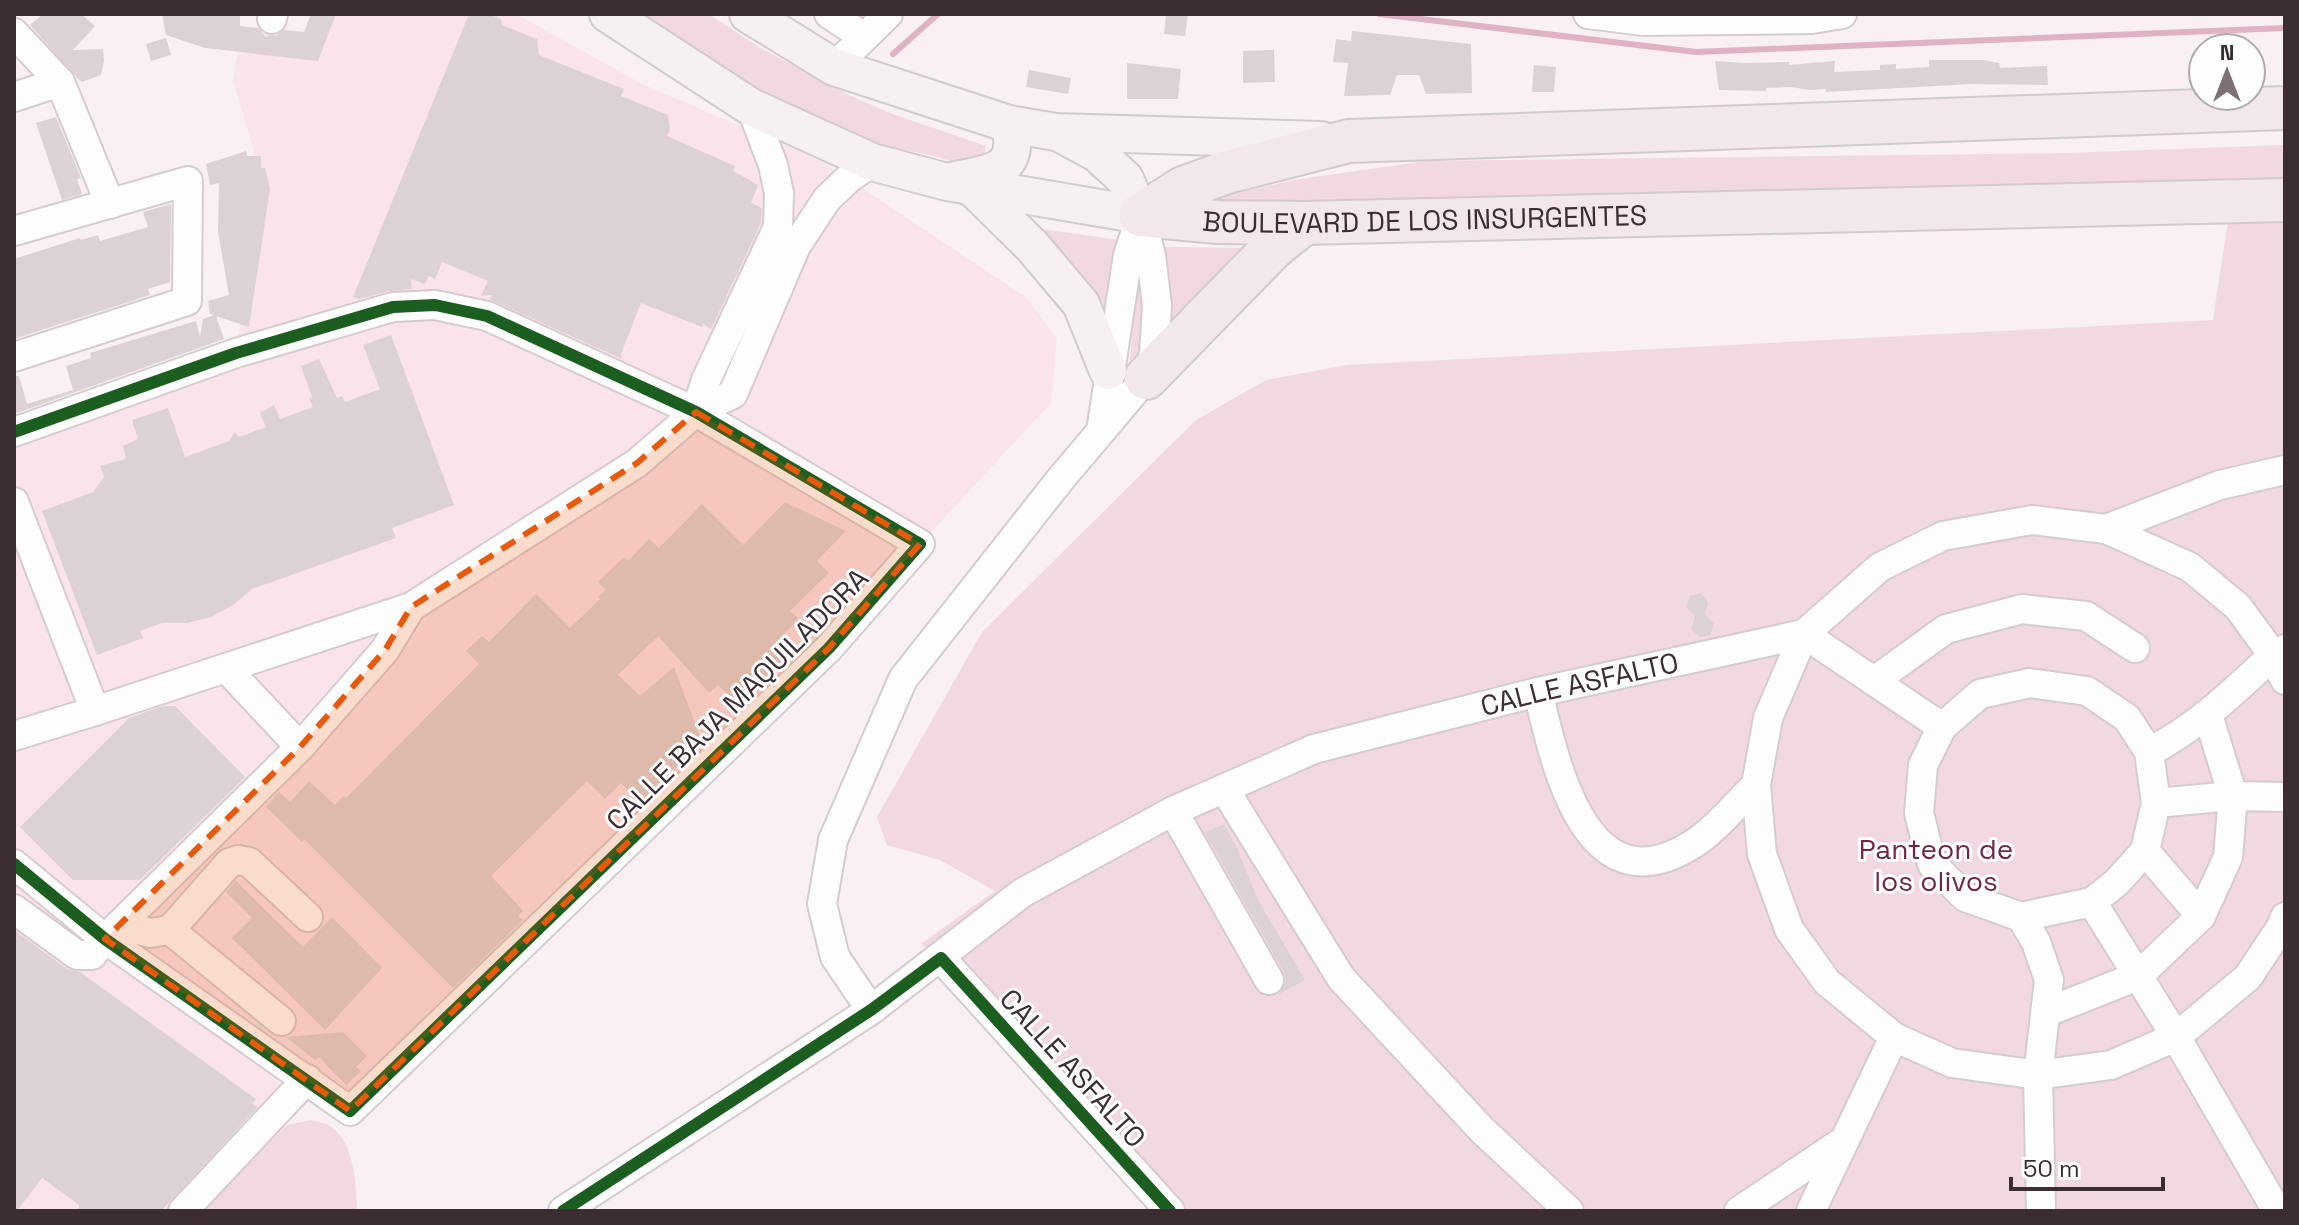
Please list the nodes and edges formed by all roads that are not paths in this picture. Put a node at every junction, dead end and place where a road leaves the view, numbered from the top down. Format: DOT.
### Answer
graph roads {
  1 [pos="608,14"];
  2 [pos="748,14"];
  3 [pos="888,14"];
  4 [pos="1588,14"];
  5 [pos="1842,14"];
  6 [pos="831,15"];
  7 [pos="1815,17"];
  8 [pos="14,33"];
  9 [pos="864,37"];
  10 [pos="834,67"];
  11 [pos="60,82"];
  12 [pos="14,97"];
  13 [pos="751,107"];
  14 [pos="2285,108"];
  15 [pos="1009,124"];
  16 [pos="1056,132"];
  17 [pos="1349,141"];
  18 [pos="872,162"];
  19 [pos="960,184"];
  20 [pos="2285,200"];
  21 [pos="110,204"];
  22 [pos="1141,215"];
  23 [pos="1304,223"];
  24 [pos="14,231"];
  25 [pos="14,357"];
  26 [pos="1127,375"];
  27 [pos="696,412"];
  28 [pos="1101,431"];
  29 [pos="14,432"];
  30 [pos="2285,470"];
  31 [pos="14,502"];
  32 [pos="2106,529"];
  33 [pos="411,607"];
  34 [pos="1804,634"];
  35 [pos="2135,648"];
  36 [pos="2281,662"];
  37 [pos="226,668"];
  38 [pos="1874,681"];
  39 [pos="1538,692"];
  40 [pos="95,711"];
  41 [pos="2208,715"];
  42 [pos="1942,727"];
  43 [pos="14,736"];
  44 [pos="300,747"];
  45 [pos="2149,752"];
  46 [pos="1756,785"];
  47 [pos="1225,790"];
  48 [pos="2233,796"];
  49 [pos="2285,797"];
  50 [pos="2156,803"];
  51 [pos="1173,811"];
  52 [pos="2145,851"];
  53 [pos="14,864"];
  54 [pos="2092,902"];
  55 [pos="14,909"];
  56 [pos="2201,916"];
  57 [pos="308,917"];
  58 [pos="2021,917"];
  59 [pos="2284,925"];
  60 [pos="170,930"];
  61 [pos="112,932"];
  62 [pos="941,958"];
  63 [pos="2138,976"];
  64 [pos="1269,980"];
  65 [pos="871,1010"];
  66 [pos="2047,1012"];
  67 [pos="281,1021"];
  68 [pos="1894,1037"];
  69 [pos="2176,1037"];
  70 [pos="2038,1075"];
  71 [pos="307,1079"];
  72 [pos="1845,1139"];
  73 [pos="1816,1209"];
  74 [pos="183,1211"];
  75 [pos="563,1211"];
  76 [pos="1170,1211"];
  77 [pos="1569,1211"];
  78 [pos="1739,1211"];
  79 [pos="2041,1211"];
  80 [pos="2277,1211"];
  1 -- 13 [label="main road, BOULEVARD DE LOS INSURGENTES"];
  2 -- 10 [label="main road"];
  3 -- 9 [label="street"];
  4 -- 7 [label="street"];
  5 -- 7 [label="street"];
  6 -- 9 [label="street"];
  8 -- 11 [label="street"];
  9 -- 10 [label="street"];
  10 -- 15 [label="main road"];
  11 -- 12 [label="street"];
  11 -- 21 [label="street"];
  13 -- 18 [label="main road, BOULEVARD DE LOS INSURGENTES"];
  13 -- 27 [label="street"];
  14 -- 17 [label="highway"];
  15 -- 16 [label="main road"];
  15 -- 19 [label="main road"];
  16 -- 17 [label="main road"];
  16 -- 22 [label="main road"];
  17 -- 22 [label="highway"];
  18 -- 19 [label="main road, BOULEVARD DE LOS INSURGENTES"];
  18 -- 27 [label="street"];
  19 -- 22 [label="main road, BOULEVARD DE LOS INSURGENTES"];
  19 -- 26 [label="main road"];
  20 -- 23 [label="highway, BOULEVARD DE LOS INSURGENTES"];
  21 -- 24 [label="street"];
  21 -- 25 [label="street"];
  22 -- 23 [label="highway, BOULEVARD DE LOS INSURGENTES"];
  22 -- 26 [label="street"];
  22 -- 26 [label="street"];
  23 -- 26 [label="highway"];
  26 -- 28 [label="street"];
  26 -- 28 [label="street"];
  27 -- 29 [label="street, CALLE BAJA MAQUILADORA"];
  27 -- 33 [label="street"];
  27 -- 71 [label="street, CALLE BAJA MAQUILADORA"];
  28 -- 65 [label="street"];
  30 -- 32 [label="street"];
  31 -- 40 [label="street"];
  32 -- 34 [label="street"];
  32 -- 36 [label="street"];
  33 -- 37 [label="street"];
  33 -- 44 [label="street"];
  34 -- 38 [label="street"];
  34 -- 39 [label="street, CALLE ASFALTO"];
  34 -- 46 [label="street"];
  35 -- 38 [label="street"];
  36 -- 41 [label="street"];
  37 -- 40 [label="street"];
  37 -- 44 [label="street"];
  38 -- 42 [label="street"];
  39 -- 46 [label="street"];
  39 -- 47 [label="street, CALLE ASFALTO"];
  40 -- 43 [label="street"];
  41 -- 45 [label="street"];
  41 -- 48 [label="street"];
  42 -- 45 [label="street"];
  42 -- 58 [label="street"];
  44 -- 61 [label="street"];
  45 -- 50 [label="street"];
  46 -- 68 [label="street"];
  47 -- 51 [label="street, CALLE ASFALTO"];
  47 -- 77 [label="street"];
  48 -- 49 [label="street"];
  48 -- 50 [label="street"];
  48 -- 56 [label="street"];
  50 -- 52 [label="street"];
  51 -- 62 [label="street, CALLE ASFALTO"];
  51 -- 64 [label="street"];
  52 -- 54 [label="street"];
  52 -- 56 [label="street"];
  53 -- 61 [label="street, CALLE BAJA MAQUILADORA"];
  54 -- 58 [label="street"];
  54 -- 63 [label="street"];
  55 -- 61 [label="street"];
  56 -- 63 [label="street"];
  57 -- 60 [label="street"];
  58 -- 66 [label="street"];
  59 -- 69 [label="street"];
  60 -- 61 [label="street"];
  60 -- 67 [label="street"];
  61 -- 71 [label="street, CALLE BAJA MAQUILADORA"];
  62 -- 65 [label="street"];
  62 -- 76 [label="street, CALLE ASFALTO"];
  63 -- 66 [label="street"];
  63 -- 69 [label="street"];
  65 -- 75 [label="street"];
  66 -- 70 [label="street"];
  68 -- 70 [label="street"];
  68 -- 72 [label="street"];
  69 -- 70 [label="street"];
  69 -- 80 [label="street"];
  70 -- 79 [label="street"];
  71 -- 74 [label="street"];
  72 -- 73 [label="street"];
  72 -- 78 [label="street"];
}
